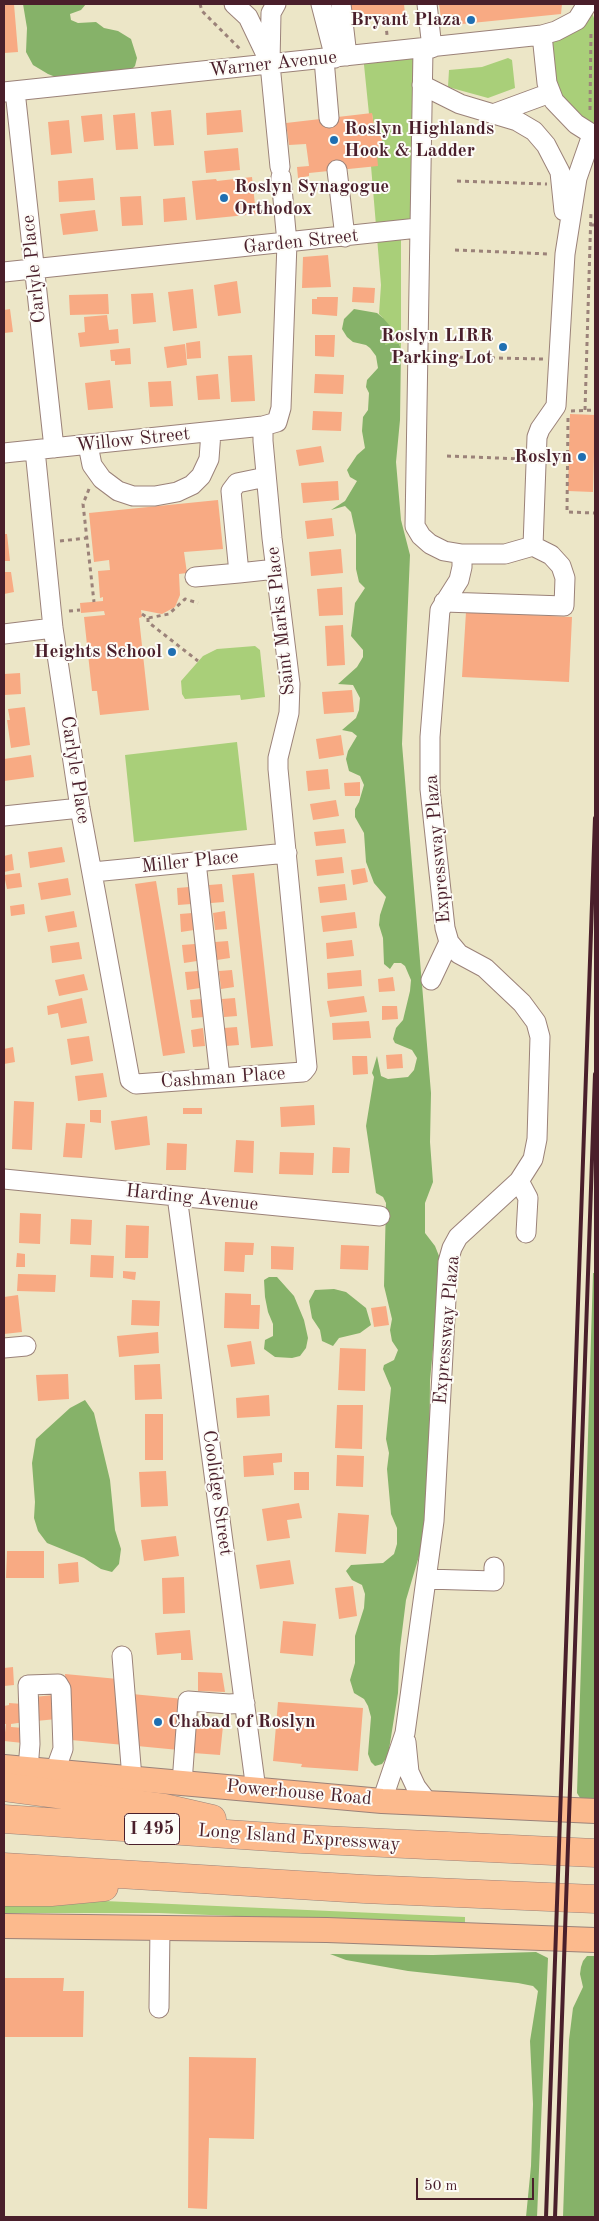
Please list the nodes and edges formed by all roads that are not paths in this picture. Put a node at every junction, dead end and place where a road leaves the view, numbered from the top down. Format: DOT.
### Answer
graph roads {
  1 [pos="234,4"];
  2 [pos="321,4"];
  3 [pos="341,4"];
  4 [pos="427,4"];
  5 [pos="587,4"];
  6 [pos="274,8"];
  7 [pos="248,17"];
  8 [pos="542,35"];
  9 [pos="427,48"];
  10 [pos="335,58"];
  11 [pos="270,64"];
  12 [pos="422,85"];
  13 [pos="9,91"];
  14 [pos="550,93"];
  15 [pos="492,114"];
  16 [pos="330,118"];
  17 [pos="594,136"];
  18 [pos="337,170"];
  19 [pos="418,228"];
  20 [pos="345,237"];
  21 [pos="287,244"];
  22 [pos="565,254"];
  23 [pos="35,269"];
  24 [pos="4,272"];
  25 [pos="263,426"];
  26 [pos="211,432"];
  27 [pos="88,445"];
  28 [pos="54,448"];
  29 [pos="35,450"];
  30 [pos="4,453"];
  31 [pos="266,477"];
  32 [pos="533,546"];
  33 [pos="453,552"];
  34 [pos="276,569"];
  35 [pos="239,573"];
  36 [pos="194,578"];
  37 [pos="444,602"];
  38 [pos="53,628"];
  39 [pos="4,634"];
  40 [pos="80,808"];
  41 [pos="4,816"];
  42 [pos="287,852"];
  43 [pos="196,862"];
  44 [pos="92,872"];
  45 [pos="449,942"];
  46 [pos="431,980"];
  47 [pos="307,1067"];
  48 [pos="220,1078"];
  49 [pos="136,1084"];
  50 [pos="4,1179"];
  51 [pos="519,1181"];
  52 [pos="177,1196"];
  53 [pos="380,1216"];
  54 [pos="526,1233"];
  55 [pos="26,1346"];
  56 [pos="4,1348"];
  57 [pos="494,1567"];
  58 [pos="426,1579"];
  59 [pos="122,1656"];
  60 [pos="245,1703"];
  61 [pos="405,1733"];
  62 [pos="4,1766"];
  63 [pos="28,1769"];
  64 [pos="55,1771"];
  65 [pos="132,1778"];
  66 [pos="182,1782"];
  67 [pos="4,1787"];
  68 [pos="256,1790"];
  69 [pos="382,1801"];
  70 [pos="429,1804"];
  71 [pos="595,1812"];
  72 [pos="4,1819"];
  73 [pos="301,1839"];
  74 [pos="595,1853"];
  75 [pos="4,1867"];
  76 [pos="188,1879"];
  77 [pos="4,1892"];
  78 [pos="595,1899"];
  79 [pos="4,1926"];
  80 [pos="160,1927"];
  81 [pos="595,1940"];
  82 [pos="158,2008"];
  1 -- 7 [label="street"];
  2 -- 10 [label="street"];
  3 -- 10 [label="street"];
  4 -- 9 [label="street"];
  5 -- 8 [label="street, Warner Avenue"];
  6 -- 7 [label="street"];
  6 -- 11 [label="street"];
  7 -- 11 [label="street"];
  8 -- 9 [label="street, Warner Avenue"];
  8 -- 14 [label="street"];
  9 -- 10 [label="street, Warner Avenue"];
  9 -- 12 [label="street"];
  10 -- 11 [label="street, Warner Avenue"];
  10 -- 16 [label="street"];
  11 -- 13 [label="street, Warner Avenue"];
  11 -- 21 [label="street"];
  12 -- 15 [label="street"];
  12 -- 19 [label="street"];
  13 -- 23 [label="street, Carlyle Place"];
  14 -- 15 [label="street"];
  14 -- 17 [label="street"];
  15 -- 22 [label="street"];
  17 -- 22 [label="street"];
  18 -- 20 [label="street"];
  19 -- 20 [label="street, Garden Street"];
  19 -- 33 [label="street"];
  20 -- 21 [label="street, Garden Street"];
  21 -- 23 [label="street, Garden Street"];
  21 -- 25 [label="street"];
  22 -- 32 [label="street"];
  23 -- 24 [label="street, Garden Street"];
  23 -- 28 [label="street, Carlyle Place"];
  25 -- 26 [label="street, Willow Street"];
  25 -- 31 [label="street, Saint Marks Place"];
  26 -- 27 [label="street, Willow Street"];
  26 -- 27 [label="street"];
  27 -- 28 [label="street, Willow Street"];
  28 -- 29 [label="street, Willow Street"];
  29 -- 30 [label="street, Willow Street"];
  29 -- 38 [label="street, Carlyle Place"];
  31 -- 34 [label="street, Saint Marks Place"];
  31 -- 35 [label="street"];
  32 -- 33 [label="street"];
  32 -- 37 [label="street"];
  33 -- 37 [label="street, Expressway Plaza"];
  34 -- 35 [label="street"];
  34 -- 42 [label="street, Saint Marks Place"];
  35 -- 36 [label="street"];
  37 -- 45 [label="street, Expressway Plaza"];
  38 -- 39 [label="street"];
  38 -- 40 [label="street, Carlyle Place"];
  40 -- 41 [label="street"];
  40 -- 44 [label="street, Carlyle Place"];
  42 -- 43 [label="street, Miller Place"];
  42 -- 47 [label="street, Saint Marks Place"];
  43 -- 44 [label="street, Miller Place"];
  43 -- 48 [label="street"];
  44 -- 49 [label="street, Carlyle Place"];
  45 -- 46 [label="street"];
  45 -- 51 [label="street, Expressway Plaza"];
  47 -- 48 [label="street, Cashman Place"];
  48 -- 49 [label="street, Cashman Place"];
  50 -- 52 [label="street, Harding Avenue"];
  51 -- 54 [label="street"];
  51 -- 58 [label="street, Expressway Plaza"];
  52 -- 53 [label="street, Harding Avenue"];
  52 -- 60 [label="street, Coolidge Street"];
  55 -- 56 [label="street"];
  57 -- 58 [label="street"];
  58 -- 61 [label="street, Expressway Plaza"];
  59 -- 65 [label="street"];
  60 -- 66 [label="street"];
  60 -- 68 [label="street, Coolidge Street"];
  61 -- 69 [label="street, Expressway Plaza"];
  61 -- 70 [label="street, Expressway Plaza"];
  62 -- 63 [label="main road, Powerhouse Road"];
  63 -- 64 [label="main road, Powerhouse Road"];
  63 -- 64 [label="street"];
  64 -- 65 [label="main road, Powerhouse Road"];
  65 -- 66 [label="main road, Powerhouse Road"];
  66 -- 68 [label="main road, Powerhouse Road"];
  67 -- 73 [label="highway"];
  68 -- 69 [label="main road, Powerhouse Road"];
  69 -- 70 [label="main road, Powerhouse Road"];
  70 -- 71 [label="main road, Powerhouse Road"];
  72 -- 73 [label="highway, Long Island Expressway / I 495"];
  73 -- 74 [label="highway, Long Island Expressway / I 495"];
  75 -- 76 [label="highway"];
  76 -- 77 [label="highway"];
  76 -- 78 [label="highway"];
  79 -- 80 [label="main road"];
  80 -- 81 [label="main road"];
  80 -- 82 [label="street"];
}
